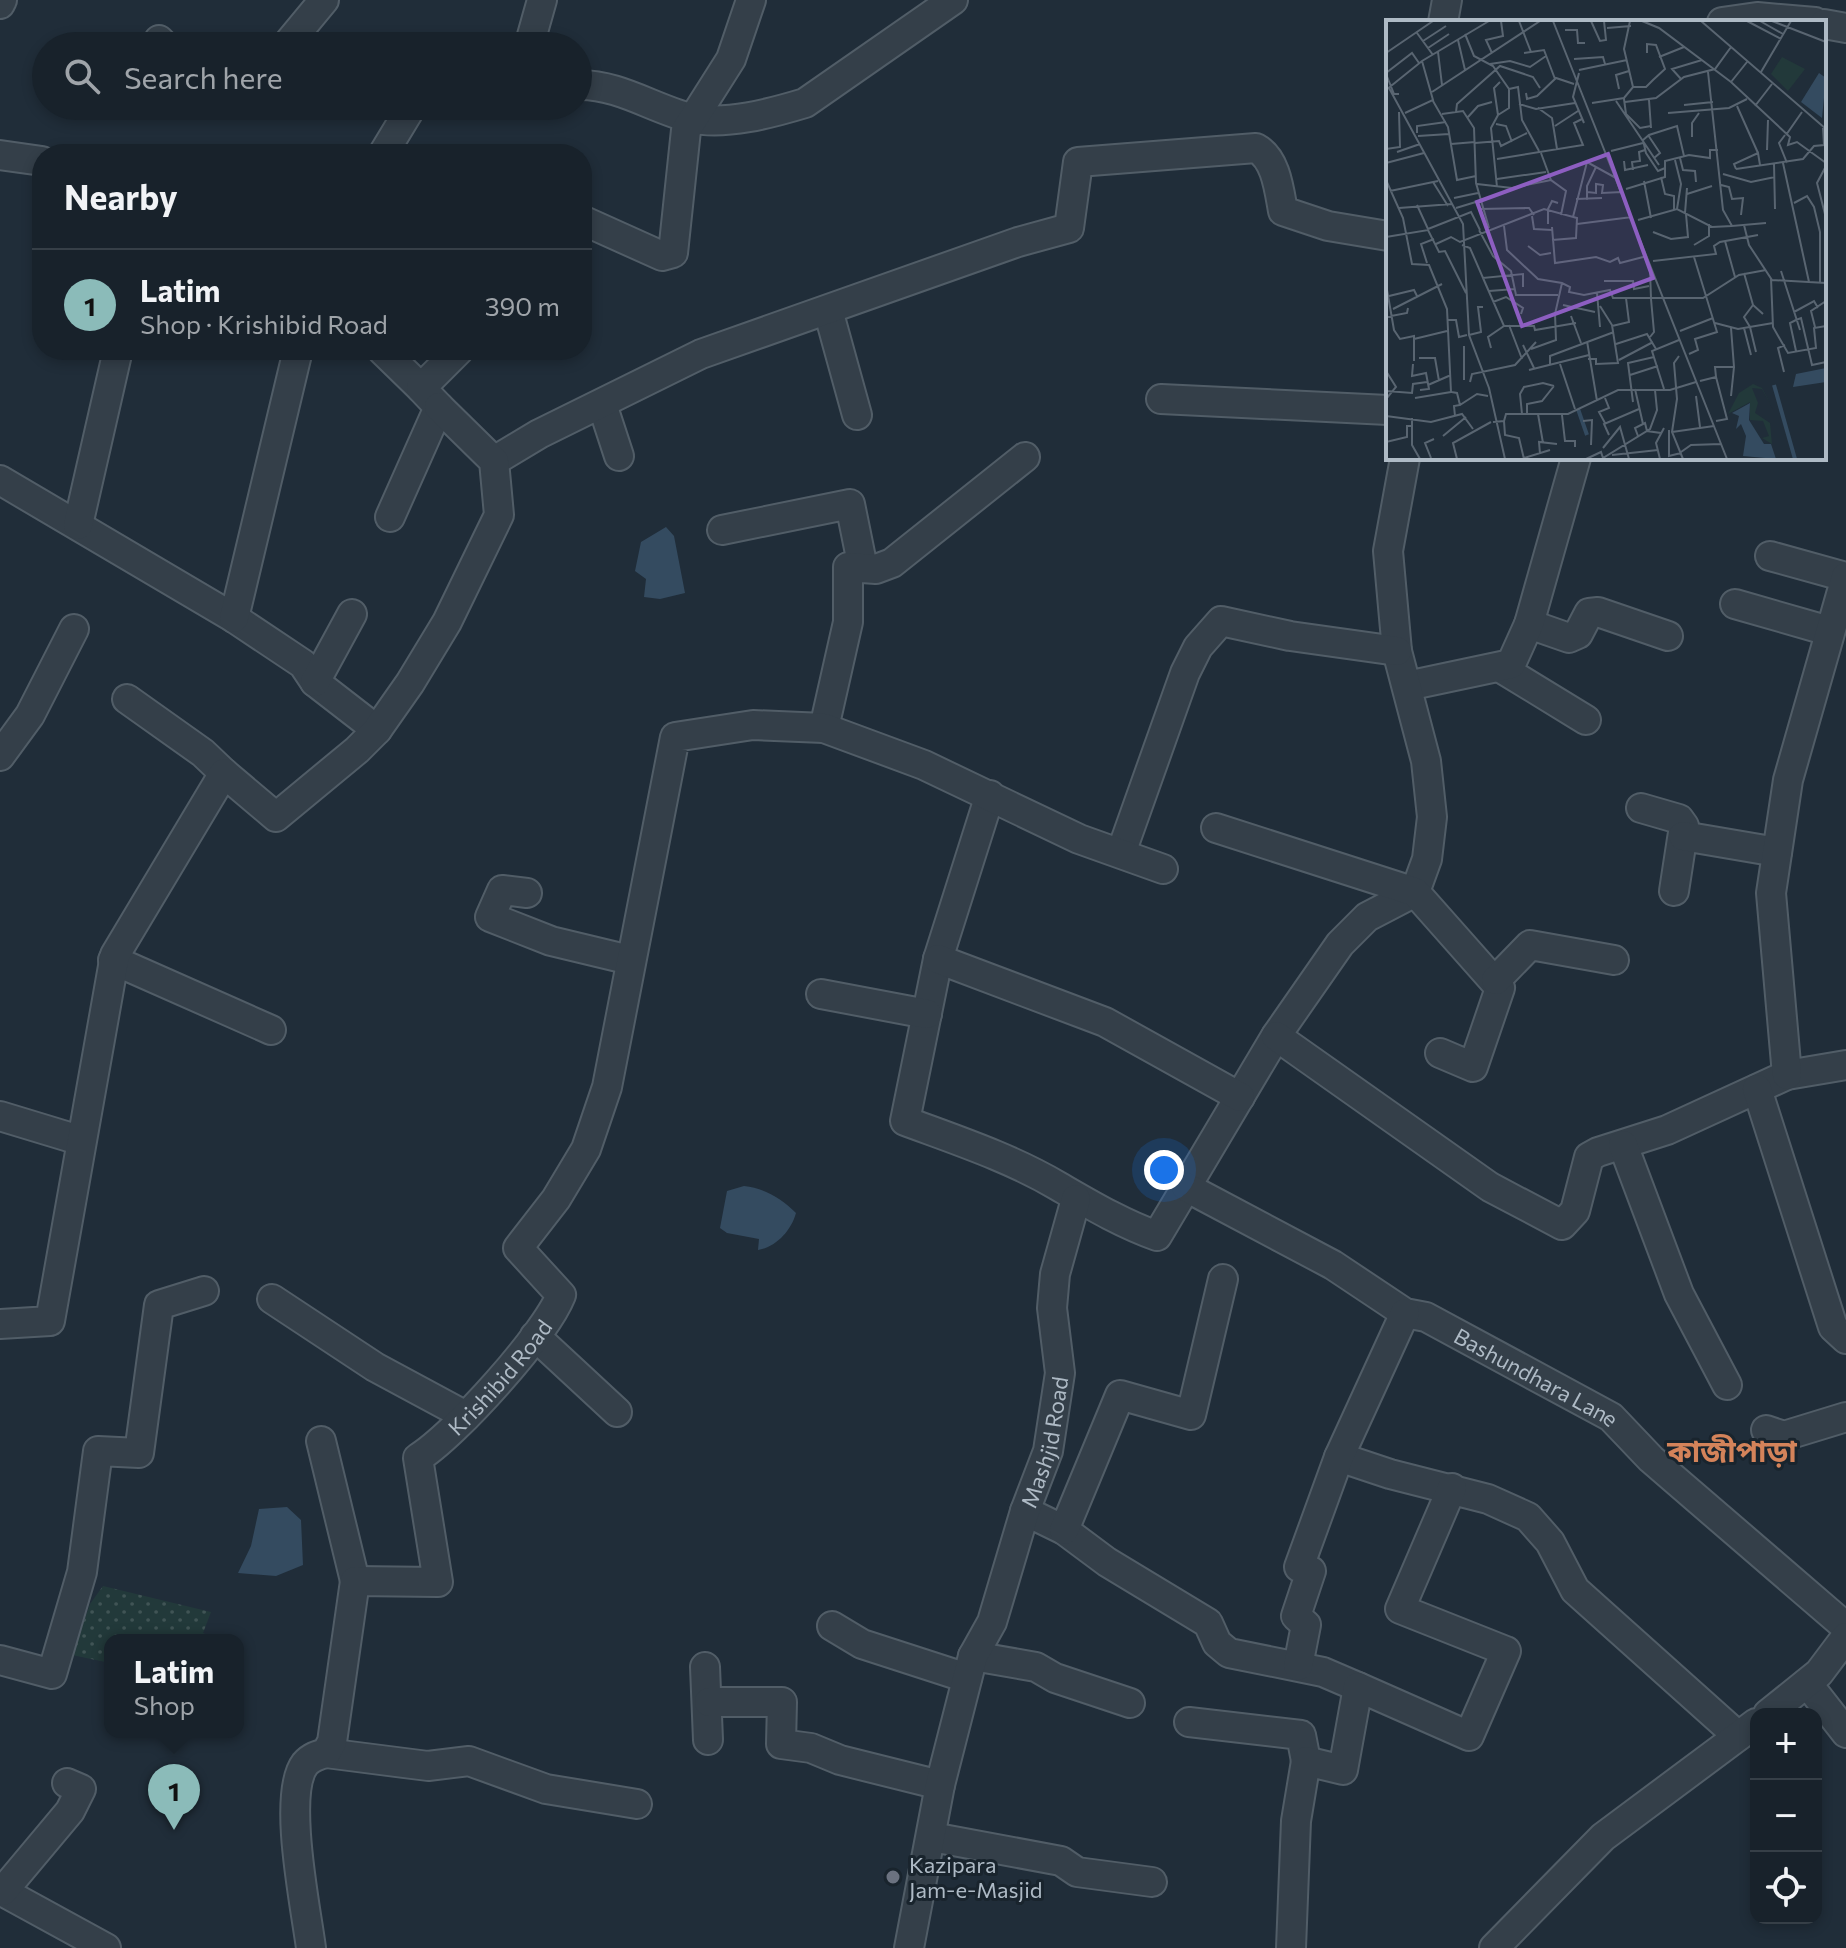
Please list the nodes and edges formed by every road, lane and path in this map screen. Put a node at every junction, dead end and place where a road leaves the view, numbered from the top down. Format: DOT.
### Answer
graph roads {
  1 [pos="324,0"];
  2 [pos="542,0"];
  3 [pos="751,0"];
  4 [pos="953,0"];
  5 [pos="1737,20"];
  6 [pos="1792,20"];
  7 [pos="1826,24"];
  8 [pos="1846,28"];
  9 [pos="298,32"];
  10 [pos="533,32"];
  11 [pos="592,86"];
  12 [pos="694,119"];
  13 [pos="404,120"];
  14 [pos="389,144"];
  15 [pos="0,155"];
  16 [pos="32,160"];
  17 [pos="592,224"];
  18 [pos="1386,236"];
  19 [pos="828,310"];
  20 [pos="116,360"];
  21 [pos="296,360"];
  22 [pos="392,360"];
  23 [pos="453,360"];
  24 [pos="430,398"];
  25 [pos="1161,399"];
  26 [pos="602,404"];
  27 [pos="1386,410"];
  28 [pos="857,415"];
  29 [pos="619,456"];
  30 [pos="1025,457"];
  31 [pos="1405,460"];
  32 [pos="1575,460"];
  33 [pos="494,461"];
  34 [pos="0,480"];
  35 [pos="390,517"];
  36 [pos="78,525"];
  37 [pos="722,530"];
  38 [pos="1770,556"];
  39 [pos="863,568"];
  40 [pos="1846,577"];
  41 [pos="1735,604"];
  42 [pos="352,614"];
  43 [pos="234,618"];
  44 [pos="1529,624"];
  45 [pos="74,629"];
  46 [pos="1829,631"];
  47 [pos="1668,636"];
  48 [pos="1397,651"];
  49 [pos="1501,668"];
  50 [pos="315,682"];
  51 [pos="1407,686"];
  52 [pos="127,699"];
  53 [pos="1586,720"];
  54 [pos="824,728"];
  55 [pos="377,730"];
  56 [pos="0,756"];
  57 [pos="224,773"];
  58 [pos="990,795"];
  59 [pos="1641,808"];
  60 [pos="1216,828"];
  61 [pos="1683,836"];
  62 [pos="1777,852"];
  63 [pos="1121,853"];
  64 [pos="1163,869"];
  65 [pos="1674,891"];
  66 [pos="1415,892"];
  67 [pos="527,893"];
  68 [pos="938,959"];
  69 [pos="113,960"];
  70 [pos="630,960"];
  71 [pos="1614,960"];
  72 [pos="1496,980"];
  73 [pos="821,994"];
  74 [pos="927,1014"];
  75 [pos="271,1030"];
  76 [pos="1276,1036"];
  77 [pos="1440,1053"];
  78 [pos="1846,1065"];
  79 [pos="1787,1075"];
  80 [pos="1757,1089"];
  81 [pos="1240,1097"];
  82 [pos="0,1116"];
  83 [pos="79,1140"];
  84 [pos="1623,1145"];
  85 [pos="1186,1187"];
  86 [pos="1076,1199"];
  87 [pos="1223,1279"];
  88 [pos="204,1291"];
  89 [pos="272,1299"];
  90 [pos="1405,1313"];
  91 [pos="0,1324"];
  92 [pos="535,1336"];
  93 [pos="1846,1339"];
  94 [pos="1727,1385"];
  95 [pos="617,1412"];
  96 [pos="466,1416"];
  97 [pos="1846,1417"];
  98 [pos="1766,1430"];
  99 [pos="321,1441"];
  100 [pos="1339,1457"];
  101 [pos="1452,1488"];
  102 [pos="1025,1511"];
  103 [pos="1064,1530"];
  104 [pos="355,1581"];
  105 [pos="832,1626"];
  106 [pos="1846,1627"];
  107 [pos="1846,1637"];
  108 [pos="0,1660"];
  109 [pos="1298,1666"];
  110 [pos="705,1667"];
  111 [pos="970,1667"];
  112 [pos="1807,1683"];
  113 [pos="1358,1687"];
  114 [pos="709,1702"];
  115 [pos="1130,1703"];
  116 [pos="1776,1708"];
  117 [pos="1189,1722"];
  118 [pos="1747,1730"];
  119 [pos="1846,1733"];
  120 [pos="708,1740"];
  121 [pos="326,1753"];
  122 [pos="1306,1761"];
  123 [pos="67,1783"];
  124 [pos="940,1785"];
  125 [pos="637,1804"];
  126 [pos="932,1837"];
  127 [pos="1152,1882"];
  128 [pos="2,1891"];
  129 [pos="106,1948"];
  130 [pos="311,1948"];
  131 [pos="909,1948"];
  132 [pos="1291,1948"];
  133 [pos="1494,1948"];
  1 -- 9 [label="street"];
  2 -- 10 [label="street"];
  3 -- 12 [label="street"];
  4 -- 12 [label="street"];
  5 -- 6 [label="street"];
  7 -- 8 [label="street"];
  11 -- 12 [label="street"];
  12 -- 17 [label="street"];
  13 -- 14 [label="street"];
  15 -- 16 [label="street"];
  18 -- 19 [label="street"];
  19 -- 26 [label="street"];
  19 -- 28 [label="street"];
  20 -- 36 [label="street"];
  21 -- 43 [label="street"];
  22 -- 24 [label="street"];
  23 -- 24 [label="street"];
  24 -- 33 [label="street"];
  24 -- 35 [label="street"];
  25 -- 27 [label="street"];
  26 -- 29 [label="street"];
  26 -- 33 [label="street"];
  30 -- 39 [label="street"];
  31 -- 48 [label="street"];
  32 -- 44 [label="street"];
  33 -- 55 [label="street"];
  34 -- 36 [label="street"];
  36 -- 43 [label="street"];
  37 -- 39 [label="street"];
  38 -- 40 [label="street"];
  39 -- 54 [label="street"];
  40 -- 46 [label="street"];
  41 -- 46 [label="street"];
  42 -- 50 [label="street"];
  43 -- 50 [label="street"];
  44 -- 47 [label="street"];
  44 -- 49 [label="street"];
  45 -- 56 [label="street"];
  46 -- 62 [label="street"];
  48 -- 51 [label="street"];
  48 -- 63 [label="street"];
  49 -- 51 [label="street"];
  49 -- 53 [label="street"];
  50 -- 55 [label="street"];
  51 -- 66 [label="street"];
  52 -- 57 [label="street"];
  54 -- 58 [label="street"];
  54 -- 70 [label="street, Krishibid Road"];
  55 -- 57 [label="street"];
  57 -- 69 [label="street"];
  58 -- 63 [label="street"];
  58 -- 68 [label="street"];
  59 -- 61 [label="street"];
  60 -- 66 [label="street"];
  61 -- 62 [label="street"];
  61 -- 65 [label="street"];
  62 -- 79 [label="street"];
  63 -- 64 [label="street"];
  66 -- 72 [label="street"];
  66 -- 76 [label="street"];
  67 -- 70 [label="street"];
  68 -- 74 [label="street"];
  68 -- 81 [label="street"];
  69 -- 75 [label="street"];
  69 -- 83 [label="street"];
  70 -- 92 [label="street, Krishibid Road"];
  71 -- 72 [label="street"];
  72 -- 77 [label="street"];
  73 -- 74 [label="street"];
  74 -- 86 [label="street"];
  76 -- 81 [label="street"];
  76 -- 84 [label="street"];
  78 -- 79 [label="street"];
  79 -- 80 [label="street"];
  80 -- 84 [label="street"];
  80 -- 93 [label="street"];
  81 -- 85 [label="street"];
  82 -- 83 [label="street"];
  83 -- 91 [label="street"];
  84 -- 94 [label="street"];
  85 -- 86 [label="street"];
  85 -- 90 [label="street, Bashundhara Lane"];
  86 -- 102 [label="street, Mashjid Road"];
  87 -- 103 [label="street"];
  88 -- 108 [label="street"];
  89 -- 96 [label="street"];
  90 -- 100 [label="street"];
  90 -- 106 [label="street, Bashundhara Lane"];
  92 -- 95 [label="street"];
  92 -- 96 [label="street, Krishibid Road"];
  96 -- 104 [label="street, Krishibid Road"];
  97 -- 98 [label="street"];
  99 -- 104 [label="street"];
  100 -- 101 [label="street"];
  100 -- 109 [label="street"];
  101 -- 113 [label="street"];
  101 -- 118 [label="street"];
  102 -- 103 [label="street"];
  102 -- 111 [label="street, Mashjid Road"];
  103 -- 109 [label="street"];
  104 -- 121 [label="street"];
  105 -- 111 [label="street"];
  107 -- 112 [label="street"];
  109 -- 113 [label="street"];
  110 -- 114 [label="street"];
  111 -- 115 [label="street"];
  111 -- 124 [label="street, Mashjid Road"];
  112 -- 116 [label="street"];
  112 -- 119 [label="street"];
  113 -- 122 [label="street"];
  114 -- 120 [label="street"];
  114 -- 124 [label="street"];
  117 -- 122 [label="street"];
  118 -- 133 [label="street"];
  121 -- 125 [label="street"];
  121 -- 130 [label="street"];
  122 -- 132 [label="street"];
  123 -- 128 [label="street"];
  124 -- 126 [label="street, Mashjid Road"];
  126 -- 127 [label="street"];
  126 -- 131 [label="street, Mashjid Road"];
  128 -- 129 [label="street"];
}
